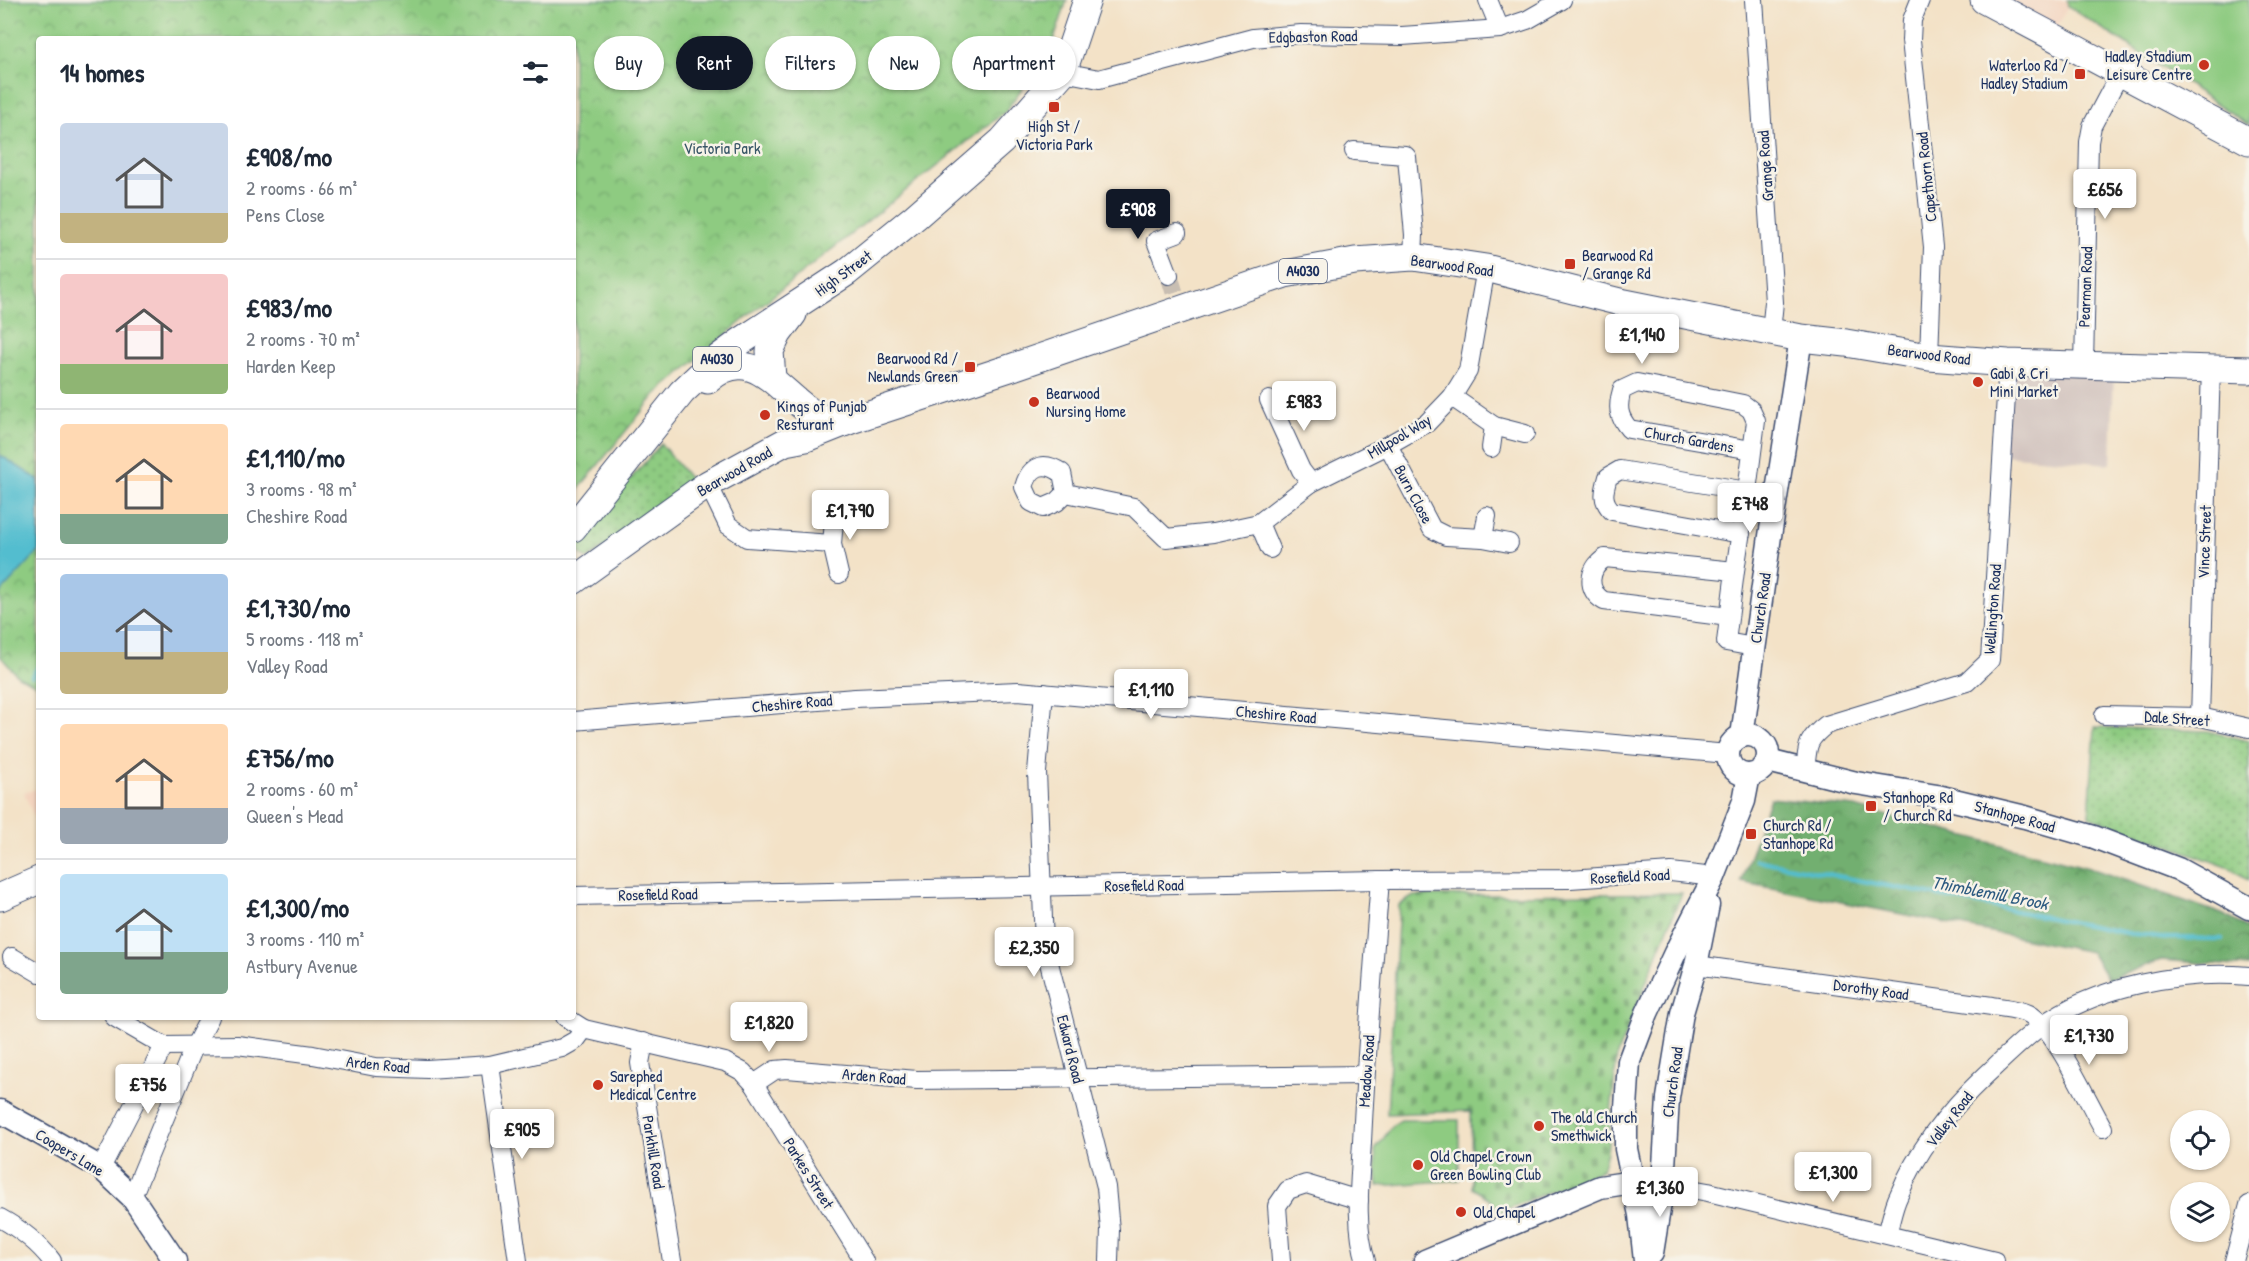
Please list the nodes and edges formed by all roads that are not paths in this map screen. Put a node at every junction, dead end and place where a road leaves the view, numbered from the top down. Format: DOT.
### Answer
graph roads {
  1 [pos="1087,0"];
  2 [pos="1488,0"];
  3 [pos="1562,0"];
  4 [pos="1754,0"];
  5 [pos="1920,0"];
  6 [pos="1984,0"];
  7 [pos="1500,29"];
  8 [pos="1075,36"];
  9 [pos="2120,72"];
  10 [pos="1076,75"];
  11 [pos="1047,90"];
  12 [pos="2249,141"];
  13 [pos="1354,151"];
  14 [pos="1177,233"];
  15 [pos="1413,257"];
  16 [pos="1486,268"];
  17 [pos="1169,275"];
  18 [pos="801,303"];
  19 [pos="1771,332"];
  20 [pos="1801,338"];
  21 [pos="1929,357"];
  22 [pos="2008,363"];
  23 [pos="2084,365"];
  24 [pos="2211,368"];
  25 [pos="2249,370"];
  26 [pos="772,378"];
  27 [pos="1452,397"];
  28 [pos="1269,400"];
  29 [pos="798,401"];
  30 [pos="851,420"];
  31 [pos="1494,426"];
  32 [pos="649,434"];
  33 [pos="1526,434"];
  34 [pos="785,442"];
  35 [pos="1388,445"];
  36 [pos="1491,448"];
  37 [pos="1752,450"];
  38 [pos="1311,483"];
  39 [pos="708,484"];
  40 [pos="1747,491"];
  41 [pos="1066,493"];
  42 [pos="835,509"];
  43 [pos="1487,516"];
  44 [pos="1258,523"];
  45 [pos="576,524"];
  46 [pos="1741,534"];
  47 [pos="1483,538"];
  48 [pos="1509,543"];
  49 [pos="832,544"];
  50 [pos="1270,549"];
  51 [pos="584,563"];
  52 [pos="1736,571"];
  53 [pos="839,574"];
  54 [pos="1729,617"];
  55 [pos="1754,647"];
  56 [pos="1044,693"];
  57 [pos="2104,715"];
  58 [pos="2200,717"];
  59 [pos="576,721"];
  60 [pos="2249,728"];
  61 [pos="1742,736"];
  62 [pos="1728,754"];
  63 [pos="1768,761"];
  64 [pos="1805,771"];
  65 [pos="1749,775"];
  66 [pos="1714,877"];
  67 [pos="1380,880"];
  68 [pos="36,881"];
  69 [pos="1041,887"];
  70 [pos="576,896"];
  71 [pos="0,897"];
  72 [pos="2249,908"];
  73 [pos="12,957"];
  74 [pos="1696,965"];
  75 [pos="36,971"];
  76 [pos="2249,976"];
  77 [pos="119,1020"];
  78 [pos="208,1020"];
  79 [pos="570,1020"];
  80 [pos="2042,1025"];
  81 [pos="584,1029"];
  82 [pos="644,1042"];
  83 [pos="164,1046"];
  84 [pos="194,1047"];
  85 [pos="490,1065"];
  86 [pos="1365,1075"];
  87 [pos="1077,1077"];
  88 [pos="754,1084"];
  89 [pos="0,1111"];
  90 [pos="2103,1128"];
  91 [pos="101,1168"];
  92 [pos="1633,1182"];
  93 [pos="1663,1184"];
  94 [pos="132,1197"];
  95 [pos="1359,1200"];
  96 [pos="2249,1205"];
  97 [pos="0,1218"];
  98 [pos="1887,1234"];
  99 [pos="52,1261"];
  100 [pos="175,1261"];
  101 [pos="518,1261"];
  102 [pos="672,1261"];
  103 [pos="864,1261"];
  104 [pos="1109,1261"];
  105 [pos="1281,1261"];
  106 [pos="1366,1261"];
  107 [pos="1425,1261"];
  108 [pos="1645,1261"];
  109 [pos="1650,1261"];
  110 [pos="1995,1261"];
  111 [pos="2234,1261"];
  1 -- 8 [label="main road, High Street / A4030"];
  2 -- 7 [label="street"];
  3 -- 7 [label="street, Edgbaston Road"];
  4 -- 19 [label="street, Grange Road"];
  5 -- 21 [label="street, Capethorn Road"];
  6 -- 9 [label="main road"];
  7 -- 10 [label="street, Edgbaston Road"];
  9 -- 12 [label="main road"];
  9 -- 23 [label="street, Pearman Road"];
  11 -- 18 [label="main road, High Street / A4030"];
  13 -- 15 [label="street"];
  14 -- 17 [label="street"];
  15 -- 16 [label="main road, Bearwood Road / A4030"];
  15 -- 30 [label="main road, Bearwood Road / A4030"];
  16 -- 19 [label="main road, Bearwood Road / A4030"];
  16 -- 27 [label="street, Millpool Way"];
  18 -- 26 [label="main road, A4030"];
  18 -- 32 [label="main road, High Street / A4030"];
  19 -- 20 [label="main road, Bearwood Road / A4030"];
  20 -- 21 [label="main road, Bearwood Road / A4030"];
  20 -- 55 [label="street, Church Road"];
  21 -- 22 [label="main road, Bearwood Road / A4030"];
  22 -- 23 [label="main road, Bearwood Road / A4030"];
  22 -- 64 [label="street, Wellington Road"];
  23 -- 24 [label="main road, Bearwood Road / A4030"];
  24 -- 25 [label="main road, Bearwood Road / A4030"];
  24 -- 58 [label="street, Vince Street"];
  26 -- 29 [label="main road, A4030"];
  26 -- 32 [label="main road, A4030"];
  27 -- 31 [label="street"];
  27 -- 35 [label="street, Millpool Way"];
  28 -- 38 [label="street"];
  29 -- 30 [label="main road, A4030"];
  29 -- 34 [label="main road"];
  30 -- 34 [label="main road, Bearwood Road / A4030"];
  31 -- 33 [label="street"];
  31 -- 36 [label="street"];
  32 -- 45 [label="main road, High Street / A4030"];
  34 -- 39 [label="main road, Bearwood Road / A4030"];
  35 -- 38 [label="street, Millpool Way"];
  35 -- 47 [label="street, Burn Close"];
  37 -- 37 [label="street, Church Gardens"];
  37 -- 40 [label="street, Church Gardens"];
  38 -- 44 [label="street, Millpool Way"];
  39 -- 49 [label="street"];
  39 -- 51 [label="main road, Bearwood Road / A4030"];
  40 -- 46 [label="street, Church Gardens"];
  40 -- 46 [label="street"];
  41 -- 44 [label="street, Millpool Way"];
  42 -- 49 [label="street"];
  43 -- 47 [label="street"];
  44 -- 50 [label="street"];
  46 -- 52 [label="street, Church Gardens"];
  47 -- 48 [label="street, Burn Close"];
  49 -- 53 [label="street"];
  52 -- 54 [label="street, Church Gardens"];
  52 -- 54 [label="street"];
  54 -- 55 [label="street, Church Gardens"];
  55 -- 61 [label="street, Church Road"];
  56 -- 59 [label="street, Cheshire Road"];
  56 -- 62 [label="street, Cheshire Road"];
  56 -- 69 [label="street, Edward Road"];
  57 -- 58 [label="street, Dale Street"];
  58 -- 60 [label="street, Dale Street"];
  61 -- 62 [label="street"];
  61 -- 63 [label="street"];
  62 -- 65 [label="street"];
  63 -- 64 [label="street, Stanhope Road"];
  63 -- 65 [label="street"];
  64 -- 72 [label="street, Stanhope Road"];
  65 -- 66 [label="street, Church Road"];
  66 -- 67 [label="street, Rosefield Road"];
  66 -- 74 [label="street, Church Road"];
  66 -- 92 [label="street, Church Road"];
  67 -- 69 [label="street, Rosefield Road"];
  67 -- 86 [label="street, Meadow Road"];
  68 -- 71 [label="main road"];
  69 -- 70 [label="street, Rosefield Road"];
  69 -- 87 [label="street, Edward Road"];
  73 -- 75 [label="street"];
  74 -- 80 [label="street, Dorothy Road"];
  74 -- 93 [label="street, Church Road"];
  76 -- 80 [label="street, Valley Road"];
  77 -- 83 [label="street"];
  78 -- 84 [label="street"];
  79 -- 81 [label="street"];
  80 -- 90 [label="street"];
  80 -- 98 [label="street, Valley Road"];
  81 -- 82 [label="street"];
  81 -- 85 [label="street, Arden Road"];
  82 -- 88 [label="street"];
  82 -- 102 [label="street, Parkhill Road"];
  83 -- 84 [label="street, Arden Road"];
  83 -- 91 [label="street"];
  84 -- 85 [label="street, Arden Road"];
  84 -- 94 [label="street"];
  85 -- 101 [label="street"];
  86 -- 87 [label="street, Arden Road"];
  86 -- 95 [label="street, Meadow Road"];
  87 -- 88 [label="street, Arden Road"];
  87 -- 104 [label="street, Edward Road"];
  88 -- 103 [label="street, Parkes Street"];
  89 -- 91 [label="street, Coopers Lane"];
  91 -- 94 [label="street, Coopers Lane"];
  92 -- 93 [label="street"];
  92 -- 107 [label="street"];
  92 -- 108 [label="street, Church Road"];
  93 -- 98 [label="street"];
  93 -- 109 [label="street, Church Road"];
  94 -- 100 [label="street, Coopers Lane"];
  95 -- 105 [label="street"];
  95 -- 106 [label="street, Meadow Road"];
  96 -- 111 [label="street"];
  97 -- 99 [label="street"];
  98 -- 110 [label="street"];
}
